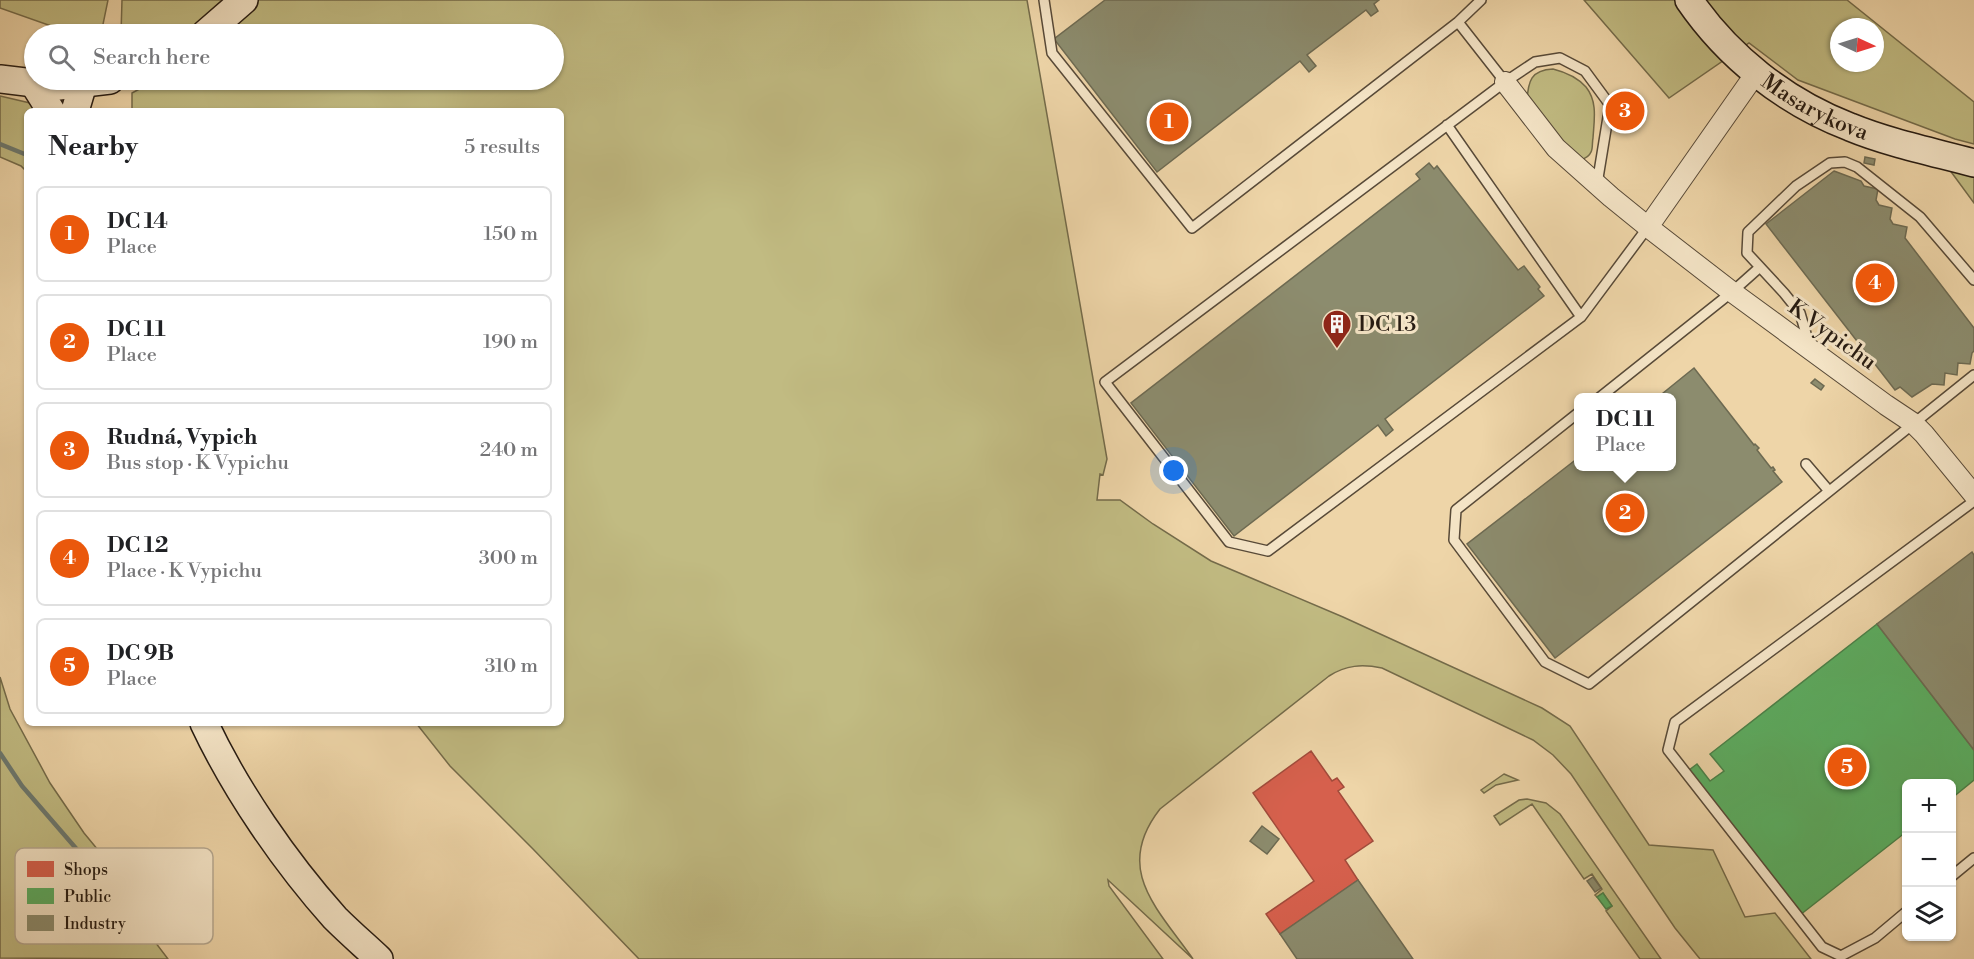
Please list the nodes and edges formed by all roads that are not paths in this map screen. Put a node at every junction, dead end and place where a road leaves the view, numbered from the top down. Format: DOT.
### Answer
graph roads {
  1 [pos="244,0"];
  2 [pos="1044,0"];
  3 [pos="1481,0"];
  4 [pos="1689,0"];
  5 [pos="1458,22"];
  6 [pos="216,24"];
  7 [pos="1756,73"];
  8 [pos="0,80"];
  9 [pos="1505,82"];
  10 [pos="24,83"];
  11 [pos="38,90"];
  12 [pos="92,90"];
  13 [pos="49,108"];
  14 [pos="78,108"];
  15 [pos="1447,125"];
  16 [pos="1974,163"];
  17 [pos="1597,184"];
  18 [pos="1648,227"];
  19 [pos="1760,267"];
  20 [pos="1974,280"];
  21 [pos="1732,292"];
  22 [pos="1581,317"];
  23 [pos="1811,350"];
  24 [pos="1974,375"];
  25 [pos="1605,393"];
  26 [pos="1574,416"];
  27 [pos="1913,423"];
  28 [pos="1806,464"];
  29 [pos="1829,491"];
  30 [pos="1974,495"];
  31 [pos="1974,501"];
  32 [pos="205,726"];
  33 [pos="1974,858"];
  34 [pos="1956,873"];
  35 [pos="1902,915"];
  36 [pos="379,959"];
  1 -- 6 [label="main road"];
  2 -- 5 [label="lane"];
  3 -- 5 [label="lane"];
  4 -- 7 [label="main road, Masarykova"];
  5 -- 9 [label="lane"];
  7 -- 16 [label="main road, Masarykova"];
  7 -- 18 [label="street"];
  8 -- 10 [label="main road"];
  9 -- 15 [label="lane"];
  9 -- 17 [label="street, K Vypichu"];
  9 -- 17 [label="lane"];
  11 -- 13 [label="main road"];
  12 -- 14 [label="main road"];
  15 -- 22 [label="lane"];
  15 -- 22 [label="lane"];
  17 -- 18 [label="street, K Vypichu"];
  18 -- 21 [label="street, K Vypichu"];
  18 -- 22 [label="lane"];
  19 -- 20 [label="lane"];
  19 -- 21 [label="lane"];
  19 -- 23 [label="lane"];
  21 -- 23 [label="street, K Vypichu"];
  21 -- 25 [label="lane"];
  23 -- 27 [label="street, K Vypichu"];
  24 -- 27 [label="lane"];
  26 -- 29 [label="lane"];
  27 -- 29 [label="lane"];
  27 -- 30 [label="street, K Vypichu"];
  28 -- 29 [label="lane"];
  31 -- 35 [label="lane"];
  32 -- 36 [label="main road"];
  33 -- 34 [label="lane"];
}
